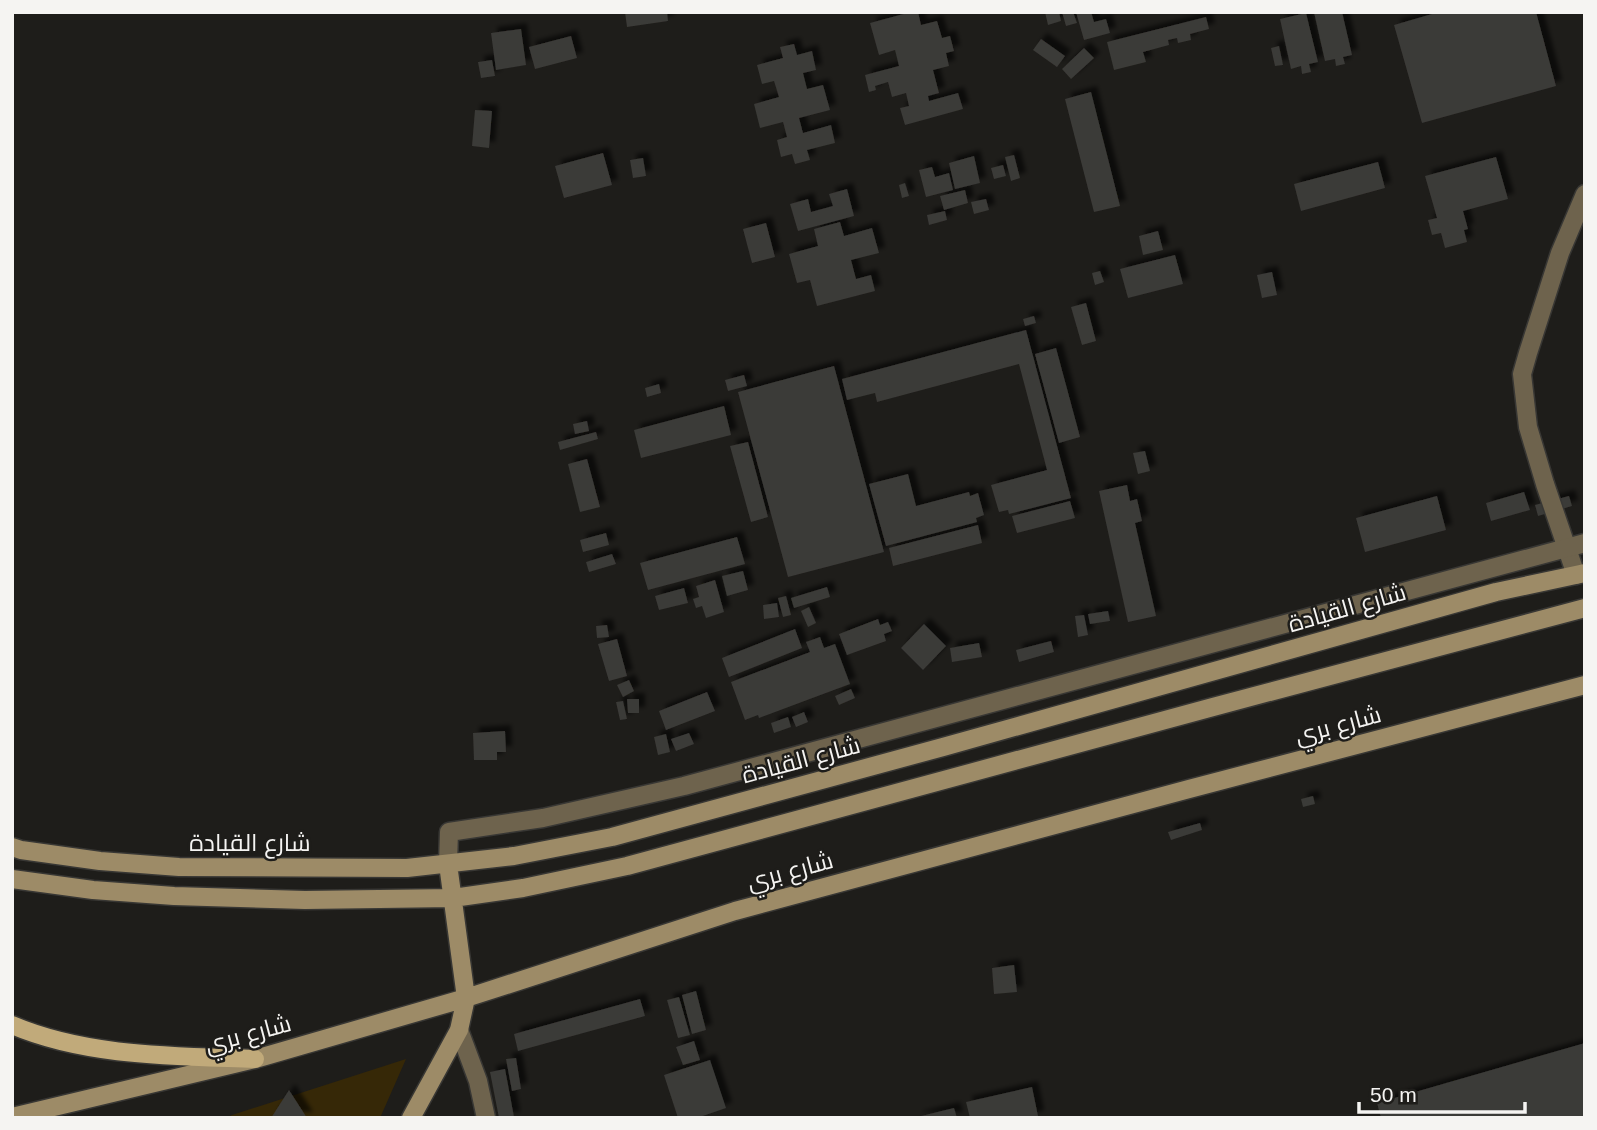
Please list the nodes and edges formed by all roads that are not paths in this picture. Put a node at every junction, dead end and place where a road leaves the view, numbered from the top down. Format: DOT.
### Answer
graph roads {
  1 [pos="1585,194"];
  2 [pos="1576,545"];
  3 [pos="1580,574"];
  4 [pos="1585,608"];
  5 [pos="1585,684"];
  6 [pos="12,847"];
  7 [pos="448,864"];
  8 [pos="12,879"];
  9 [pos="453,898"];
  10 [pos="466,998"];
  11 [pos="12,1024"];
  12 [pos="459,1030"];
  13 [pos="255,1059"];
  14 [pos="12,1117"];
  15 [pos="411,1118"];
  16 [pos="486,1118"];
  1 -- 2 [label="street"];
  2 -- 3 [label="street"];
  2 -- 7 [label="street, شارع القيادة"];
  3 -- 7 [label="main road, شارع القيادة"];
  4 -- 9 [label="main road"];
  5 -- 10 [label="main road, شارع بري"];
  6 -- 7 [label="main road, شارع القيادة"];
  7 -- 9 [label="main road"];
  8 -- 9 [label="main road"];
  9 -- 10 [label="main road"];
  10 -- 12 [label="main road"];
  10 -- 13 [label="main road, شارع بري"];
  11 -- 13 [label="main road"];
  12 -- 15 [label="main road"];
  12 -- 16 [label="street"];
  13 -- 14 [label="main road, شارع بري"];
}
